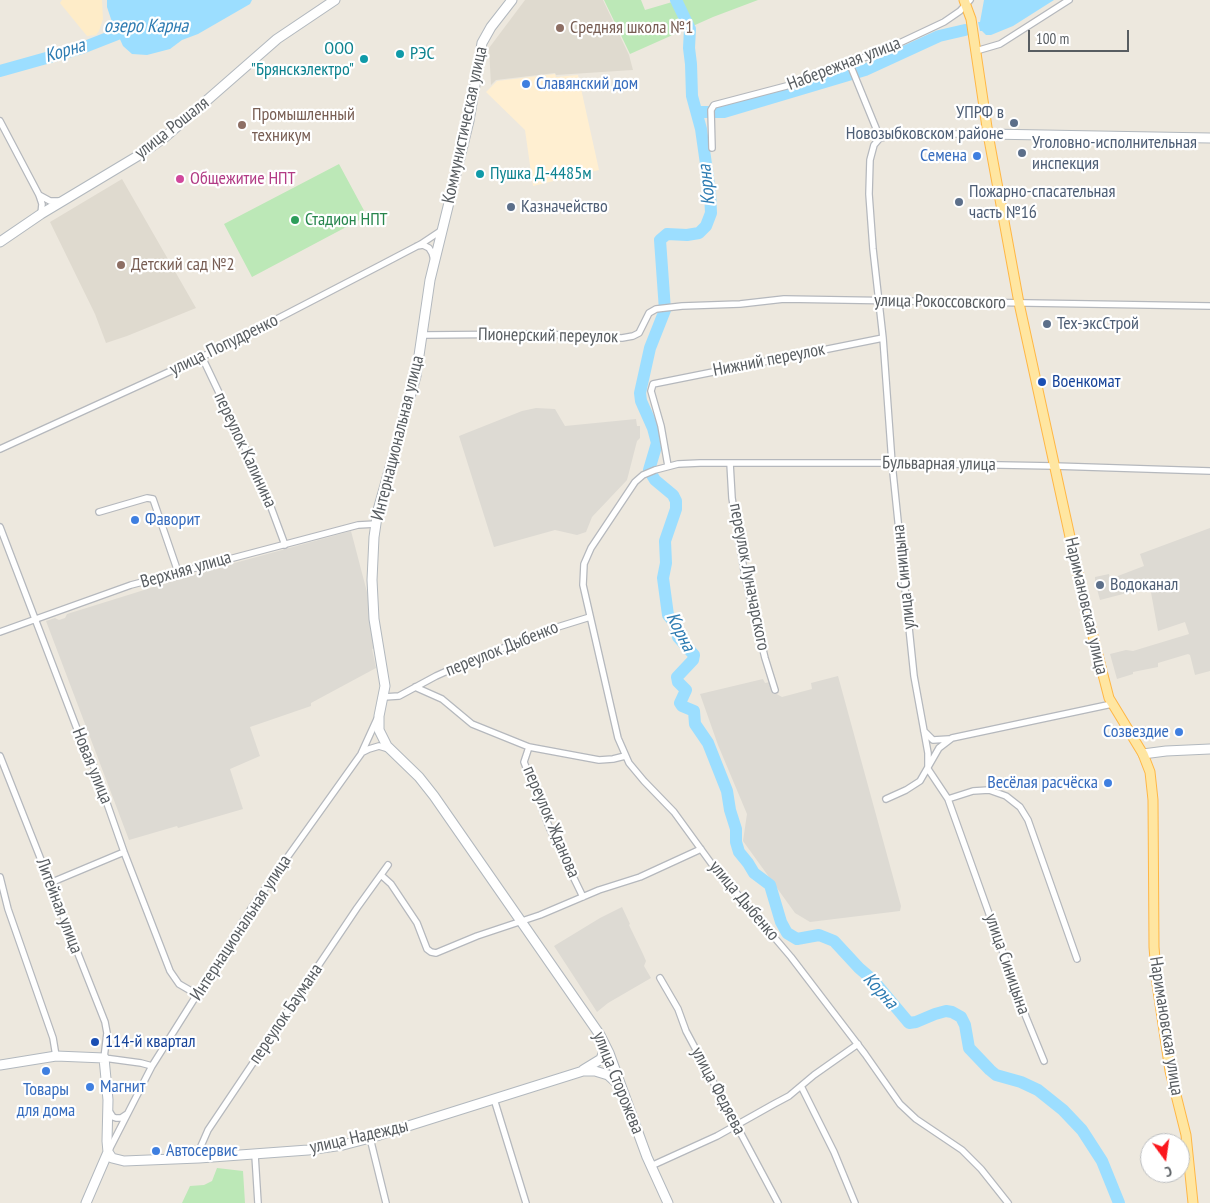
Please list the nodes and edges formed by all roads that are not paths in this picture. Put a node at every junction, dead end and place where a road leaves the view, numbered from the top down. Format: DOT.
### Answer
graph roads {
  1 [pos="335,0"];
  2 [pos="512,0"];
  3 [pos="1069,0"];
  4 [pos="967,2"];
  5 [pos="976,50"];
  6 [pos="849,62"];
  7 [pos="0,121"];
  8 [pos="988,134"];
  9 [pos="880,138"];
  10 [pos="1210,138"];
  11 [pos="712,148"];
  12 [pos="39,195"];
  13 [pos="65,200"];
  14 [pos="41,214"];
  15 [pos="442,230"];
  16 [pos="0,242"];
  17 [pos="413,248"];
  18 [pos="434,262"];
  19 [pos="879,300"];
  20 [pos="1019,303"];
  21 [pos="1210,306"];
  22 [pos="659,308"];
  23 [pos="423,335"];
  24 [pos="882,338"];
  25 [pos="202,357"];
  26 [pos="0,449"];
  27 [pos="730,463"];
  28 [pos="892,463"];
  29 [pos="668,466"];
  30 [pos="1054,466"];
  31 [pos="1210,471"];
  32 [pos="99,512"];
  33 [pos="376,524"];
  34 [pos="0,527"];
  35 [pos="285,545"];
  36 [pos="591,548"];
  37 [pos="178,572"];
  38 [pos="590,617"];
  39 [pos="35,619"];
  40 [pos="0,632"];
  41 [pos="415,687"];
  42 [pos="775,690"];
  43 [pos="384,697"];
  44 [pos="1112,704"];
  45 [pos="381,708"];
  46 [pos="923,730"];
  47 [pos="382,737"];
  48 [pos="952,738"];
  49 [pos="529,747"];
  50 [pos="1210,749"];
  51 [pos="390,750"];
  52 [pos="361,754"];
  53 [pos="1143,754"];
  54 [pos="0,756"];
  55 [pos="625,756"];
  56 [pos="928,769"];
  57 [pos="886,799"];
  58 [pos="948,800"];
  59 [pos="701,849"];
  60 [pos="124,852"];
  61 [pos="388,865"];
  62 [pos="381,875"];
  63 [pos="0,877"];
  64 [pos="50,884"];
  65 [pos="582,896"];
  66 [pos="522,921"];
  67 [pos="1077,959"];
  68 [pos="660,978"];
  69 [pos="198,995"];
  70 [pos="604,1042"];
  71 [pos="858,1044"];
  72 [pos="56,1056"];
  73 [pos="104,1058"];
  74 [pos="1044,1061"];
  75 [pos="0,1065"];
  76 [pos="152,1066"];
  77 [pos="576,1073"];
  78 [pos="801,1086"];
  79 [pos="623,1091"];
  80 [pos="494,1099"];
  81 [pos="108,1108"];
  82 [pos="129,1113"];
  83 [pos="737,1125"];
  84 [pos="370,1138"];
  85 [pos="108,1152"];
  86 [pos="255,1155"];
  87 [pos="199,1158"];
  88 [pos="651,1166"];
  89 [pos="86,1203"];
  90 [pos="258,1203"];
  91 [pos="386,1203"];
  92 [pos="526,1203"];
  93 [pos="668,1203"];
  94 [pos="778,1203"];
  95 [pos="855,1203"];
  96 [pos="1008,1203"];
  97 [pos="1193,1203"];
  1 -- 13 [label="street, улица Рошаля"];
  2 -- 15 [label="street, Коммунистическая улица"];
  3 -- 5 [label="street"];
  4 -- 5 [label="main road, Наримановская улица"];
  4 -- 6 [label="street, Набережная улица"];
  5 -- 8 [label="main road, Наримановская улица"];
  6 -- 9 [label="street"];
  6 -- 11 [label="street, Набережная улица"];
  7 -- 12 [label="street"];
  8 -- 9 [label="street"];
  8 -- 10 [label="street"];
  8 -- 20 [label="main road, Наримановская улица"];
  9 -- 19 [label="street, улица Синицына"];
  12 -- 13 [label="street"];
  12 -- 14 [label="street"];
  13 -- 14 [label="street, улица Рошаля"];
  14 -- 16 [label="street, улица Рошаля"];
  15 -- 17 [label="street, улица Попудренко"];
  15 -- 18 [label="street, Интернациональная улица"];
  17 -- 18 [label="street"];
  17 -- 25 [label="street, улица Попудренко"];
  18 -- 23 [label="street, Интернациональная улица"];
  19 -- 20 [label="street, улица Рокоссовского"];
  19 -- 22 [label="street, улица Рокоссовского"];
  19 -- 24 [label="street, улица Синицына"];
  20 -- 21 [label="street, улица Рокоссовского"];
  20 -- 30 [label="main road, Наримановская улица"];
  22 -- 23 [label="street, Пионерский переулок"];
  23 -- 33 [label="street, Интернациональная улица"];
  24 -- 28 [label="street, улица Синицына"];
  24 -- 29 [label="street, Нижний переулок"];
  25 -- 26 [label="street, улица Попудренко"];
  25 -- 35 [label="street, переулок Калинина"];
  27 -- 28 [label="street, Бульварная улица"];
  27 -- 29 [label="street, Бульварная улица"];
  27 -- 42 [label="street, переулок Луначарского"];
  28 -- 30 [label="street, Бульварная улица"];
  28 -- 46 [label="street, улица Синицына"];
  29 -- 36 [label="street, Бульварная улица"];
  30 -- 31 [label="street, Бульварная улица"];
  30 -- 44 [label="main road, Наримановская улица"];
  32 -- 37 [label="street"];
  33 -- 35 [label="street, Верхняя улица"];
  33 -- 43 [label="street, Интернациональная улица"];
  34 -- 39 [label="street, Новая улица"];
  35 -- 37 [label="street, Верхняя улица"];
  36 -- 38 [label="street, улица Дыбенко"];
  37 -- 39 [label="street, Верхняя улица"];
  38 -- 41 [label="street, переулок Дыбенко"];
  38 -- 55 [label="street, улица Дыбенко"];
  39 -- 40 [label="street, Верхняя улица"];
  39 -- 60 [label="street, Новая улица"];
  41 -- 43 [label="street, переулок Дыбенко"];
  41 -- 49 [label="street, переулок Дыбенко"];
  43 -- 45 [label="street, Интернациональная улица"];
  44 -- 48 [label="street"];
  44 -- 53 [label="main road, Наримановская улица"];
  45 -- 47 [label="street, Интернациональная улица"];
  45 -- 52 [label="street, Интернациональная улица"];
  46 -- 48 [label="street"];
  46 -- 56 [label="street, улица Синицына"];
  47 -- 51 [label="street, улица Сторожева"];
  48 -- 56 [label="street"];
  49 -- 55 [label="street, переулок Дыбенко"];
  49 -- 65 [label="street, переулок Жданова"];
  50 -- 53 [label="street"];
  51 -- 52 [label="street"];
  51 -- 66 [label="street, улица Сторожева"];
  52 -- 69 [label="street, Интернациональная улица"];
  53 -- 97 [label="main road, Наримановская улица"];
  54 -- 64 [label="street, Литейная улица"];
  55 -- 59 [label="street, улица Дыбенко"];
  56 -- 57 [label="street"];
  56 -- 58 [label="street, улица Синицына"];
  58 -- 67 [label="street"];
  58 -- 74 [label="street, улица Синицына"];
  59 -- 65 [label="street"];
  59 -- 71 [label="street, улица Дыбенко"];
  60 -- 64 [label="street"];
  60 -- 69 [label="street, Новая улица"];
  61 -- 62 [label="street, переулок Баумана"];
  62 -- 66 [label="street"];
  62 -- 87 [label="street, переулок Баумана"];
  63 -- 72 [label="street"];
  64 -- 73 [label="street, Литейная улица"];
  65 -- 66 [label="street"];
  66 -- 70 [label="street, улица Сторожева"];
  68 -- 83 [label="street, улица Федяева"];
  69 -- 76 [label="street, Интернациональная улица"];
  70 -- 77 [label="street, улица Надежды"];
  70 -- 79 [label="street, улица Сторожева"];
  71 -- 78 [label="street"];
  71 -- 96 [label="street, улица Дыбенко"];
  72 -- 73 [label="street"];
  72 -- 75 [label="street"];
  73 -- 76 [label="street"];
  73 -- 81 [label="street, Интернациональная улица"];
  76 -- 82 [label="street, Интернациональная улица"];
  77 -- 79 [label="street, улица Надежды"];
  77 -- 80 [label="street, улица Надежды"];
  78 -- 83 [label="street"];
  78 -- 95 [label="street"];
  79 -- 88 [label="street, улица Сторожева"];
  80 -- 84 [label="street, улица Надежды"];
  80 -- 92 [label="street"];
  81 -- 82 [label="street"];
  81 -- 85 [label="street, Интернациональная улица"];
  82 -- 85 [label="street, Интернациональная улица"];
  83 -- 88 [label="street"];
  83 -- 94 [label="street, улица Федяева"];
  84 -- 86 [label="street, улица Надежды"];
  84 -- 91 [label="street"];
  85 -- 87 [label="street, улица Надежды"];
  85 -- 89 [label="street, Интернациональная улица"];
  86 -- 87 [label="street, улица Надежды"];
  86 -- 90 [label="street"];
  88 -- 93 [label="street, улица Сторожева"];
}
